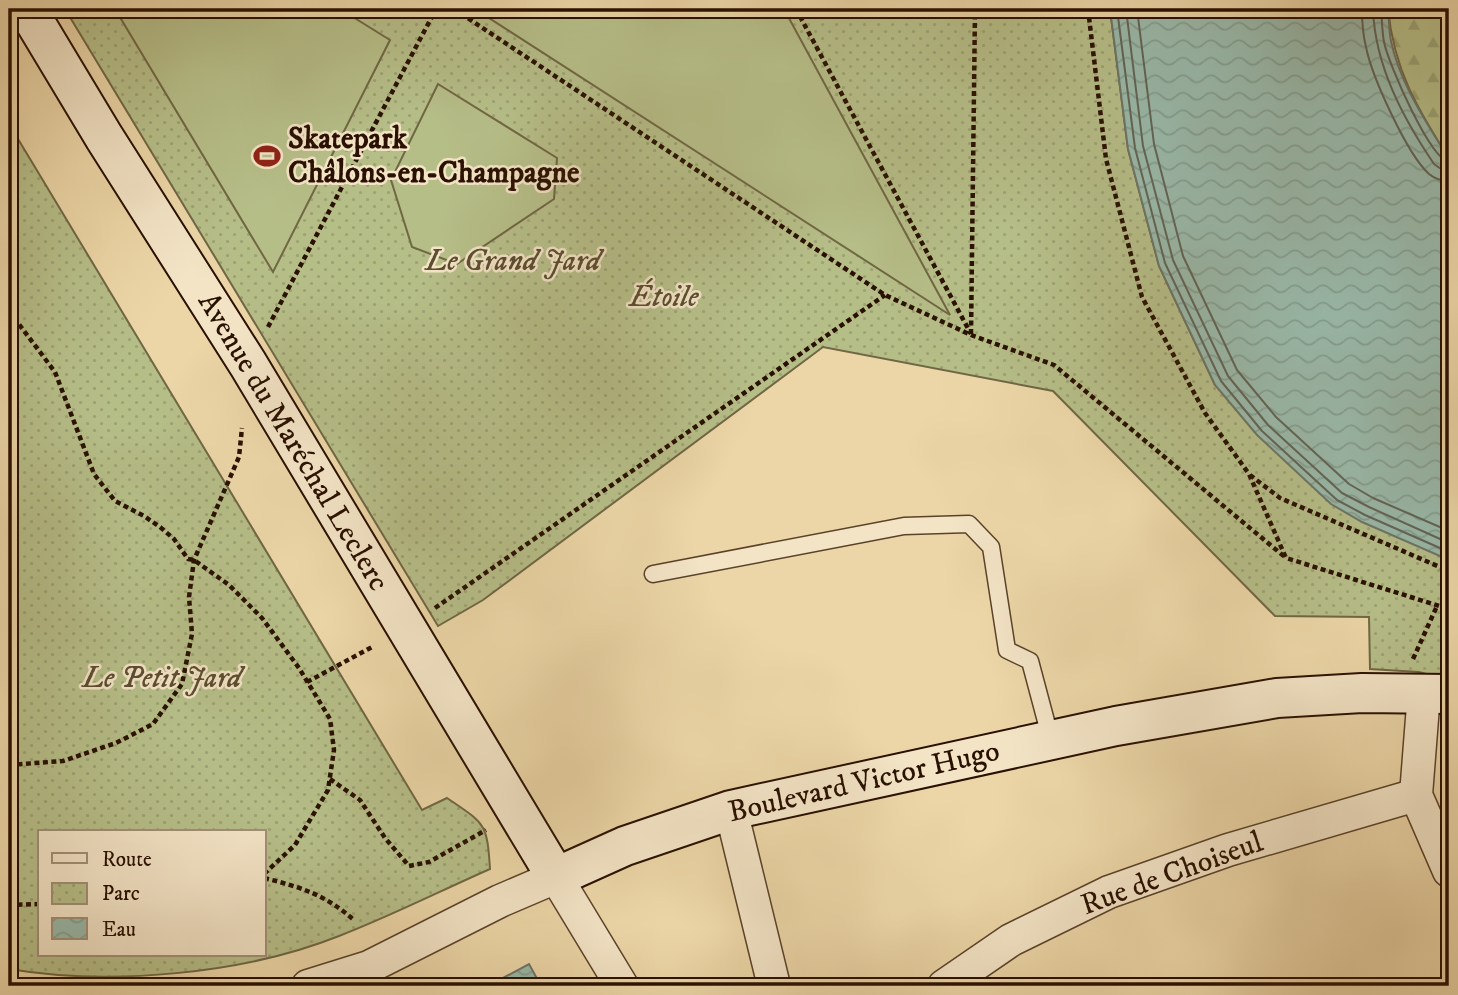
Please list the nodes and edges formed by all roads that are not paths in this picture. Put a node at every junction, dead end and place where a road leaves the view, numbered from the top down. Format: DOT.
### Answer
graph roads {
  1 [pos="27,9"];
  2 [pos="653,574"];
  3 [pos="1428,683"];
  4 [pos="1051,740"];
  5 [pos="1416,795"];
  6 [pos="731,810"];
  7 [pos="1449,872"];
  8 [pos="556,877"];
  9 [pos="982,976"];
  10 [pos="308,986"];
  11 [pos="622,986"];
  12 [pos="774,986"];
  13 [pos="944,986"];
  1 -- 8 [label="main road, Avenue du Maréchal Leclerc"];
  2 -- 4 [label="lane"];
  3 -- 4 [label="main road, Boulevard Victor Hugo"];
  3 -- 5 [label="street"];
  4 -- 6 [label="main road, Boulevard Victor Hugo"];
  5 -- 7 [label="street"];
  5 -- 9 [label="street, Rue de Choiseul"];
  6 -- 8 [label="main road, Boulevard Victor Hugo"];
  6 -- 12 [label="street"];
  8 -- 10 [label="street, Boulevard Victor Hugo"];
  8 -- 11 [label="street"];
  9 -- 13 [label="street, Rue de Choiseul"];
}
